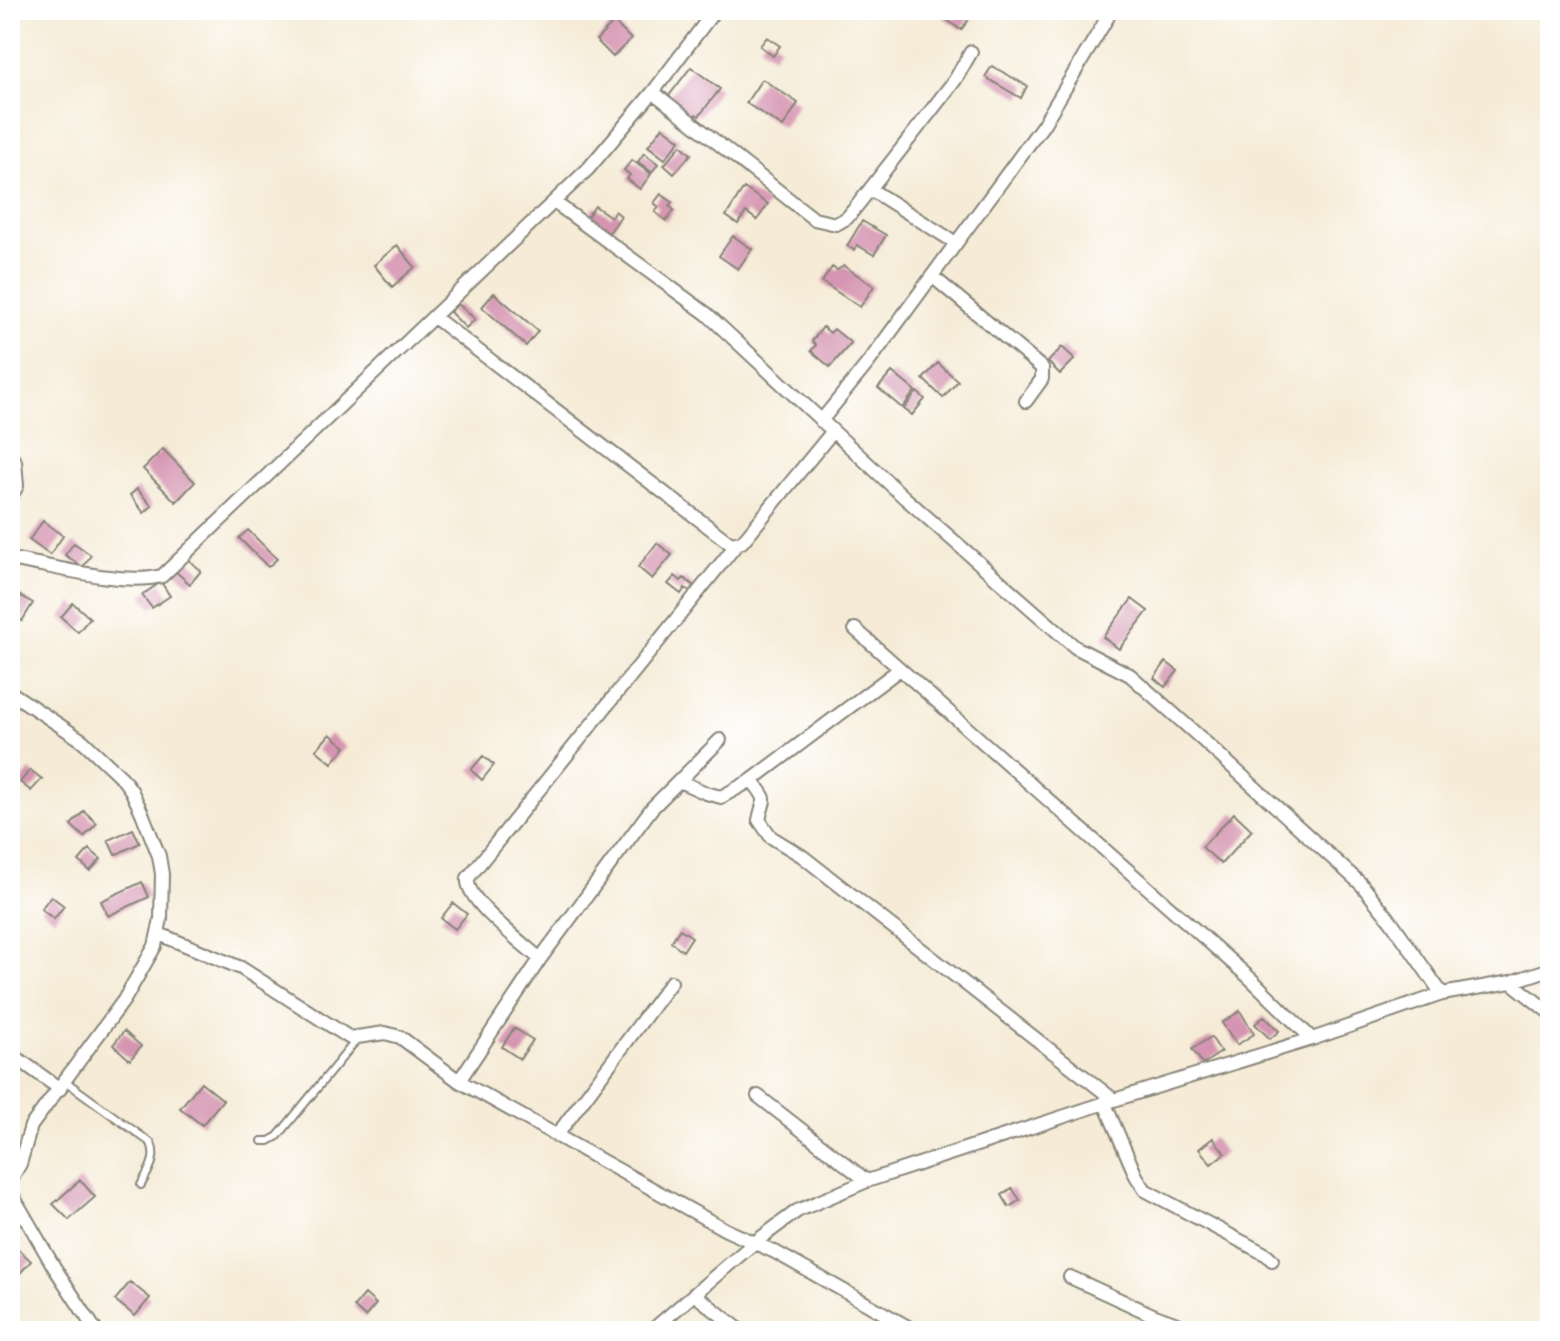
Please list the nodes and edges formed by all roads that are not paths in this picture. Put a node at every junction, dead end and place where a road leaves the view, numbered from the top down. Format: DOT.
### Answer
graph roads {
  1 [pos="715,10"];
  2 [pos="1112,10"];
  3 [pos="971,52"];
  4 [pos="653,92"];
  5 [pos="870,189"];
  6 [pos="554,202"];
  7 [pos="956,243"];
  8 [pos="932,276"];
  9 [pos="434,317"];
  10 [pos="1026,401"];
  11 [pos="821,421"];
  12 [pos="833,431"];
  13 [pos="15,461"];
  14 [pos="10,498"];
  15 [pos="736,545"];
  16 [pos="10,559"];
  17 [pos="855,629"];
  18 [pos="900,669"];
  19 [pos="10,692"];
  20 [pos="720,740"];
  21 [pos="752,780"];
  22 [pos="679,781"];
  23 [pos="159,934"];
  24 [pos="540,959"];
  25 [pos="1550,969"];
  26 [pos="671,982"];
  27 [pos="1511,982"];
  28 [pos="1442,994"];
  29 [pos="1550,1013"];
  30 [pos="358,1038"];
  31 [pos="1312,1039"];
  32 [pos="10,1053"];
  33 [pos="459,1081"];
  34 [pos="62,1085"];
  35 [pos="758,1096"];
  36 [pos="1109,1102"];
  37 [pos="557,1135"];
  38 [pos="262,1141"];
  39 [pos="10,1181"];
  40 [pos="867,1181"];
  41 [pos="141,1185"];
  42 [pos="10,1191"];
  43 [pos="754,1243"];
  44 [pos="1272,1260"];
  45 [pos="1070,1277"];
  46 [pos="694,1294"];
  47 [pos="96,1331"];
  48 [pos="651,1331"];
  49 [pos="741,1331"];
  50 [pos="915,1331"];
  51 [pos="1196,1331"];
  1 -- 4 [label="street"];
  2 -- 7 [label="street"];
  3 -- 5 [label="street"];
  4 -- 5 [label="street"];
  4 -- 6 [label="street"];
  5 -- 7 [label="street"];
  6 -- 9 [label="street"];
  6 -- 11 [label="street"];
  7 -- 8 [label="street"];
  8 -- 10 [label="street"];
  8 -- 11 [label="street"];
  9 -- 15 [label="street"];
  9 -- 16 [label="street"];
  11 -- 12 [label="street"];
  12 -- 15 [label="street"];
  12 -- 28 [label="street"];
  13 -- 14 [label="street"];
  15 -- 24 [label="street"];
  17 -- 18 [label="street"];
  18 -- 21 [label="street"];
  18 -- 31 [label="street"];
  19 -- 23 [label="street"];
  20 -- 22 [label="street"];
  21 -- 22 [label="street"];
  21 -- 36 [label="street"];
  22 -- 24 [label="street"];
  23 -- 30 [label="street"];
  23 -- 34 [label="street"];
  24 -- 33 [label="street"];
  25 -- 27 [label="street"];
  26 -- 37 [label="street"];
  27 -- 28 [label="street"];
  27 -- 29 [label="street"];
  28 -- 31 [label="street"];
  30 -- 33 [label="street"];
  30 -- 38 [label="lane"];
  31 -- 36 [label="street"];
  32 -- 34 [label="street"];
  33 -- 37 [label="street"];
  34 -- 39 [label="street"];
  34 -- 41 [label="lane"];
  35 -- 40 [label="street"];
  36 -- 40 [label="street"];
  36 -- 44 [label="street"];
  37 -- 43 [label="street"];
  40 -- 43 [label="street"];
  42 -- 47 [label="street"];
  43 -- 46 [label="street"];
  43 -- 50 [label="street"];
  45 -- 51 [label="street"];
  46 -- 48 [label="street"];
  46 -- 49 [label="street"];
}
